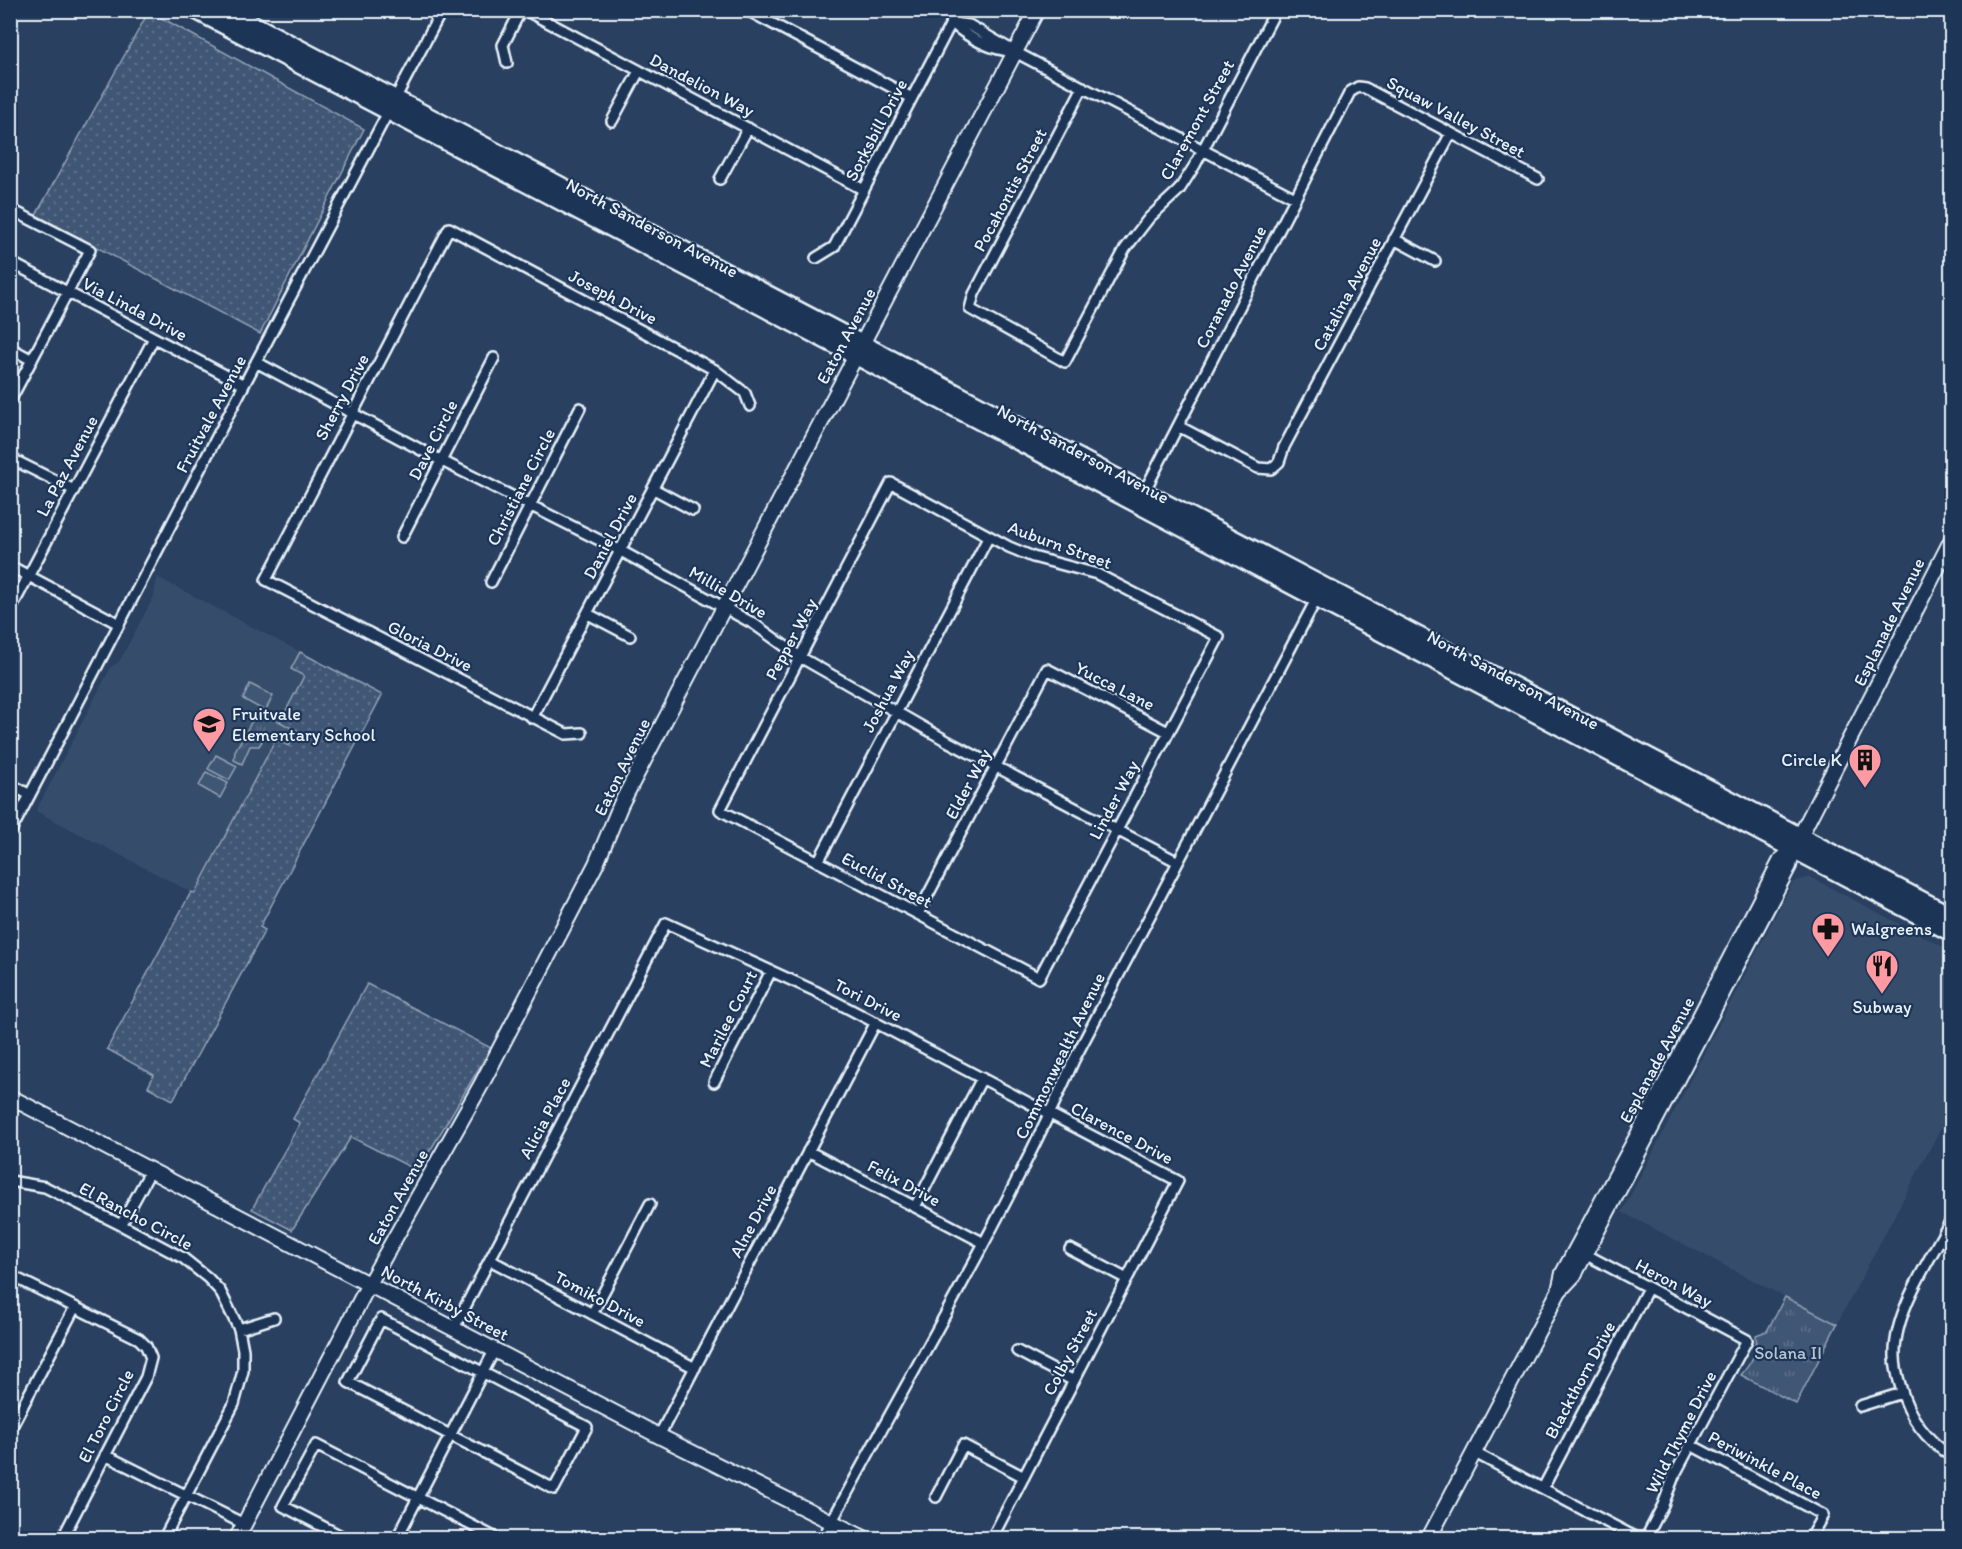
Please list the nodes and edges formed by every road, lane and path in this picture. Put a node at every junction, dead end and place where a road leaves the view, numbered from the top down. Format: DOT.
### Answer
graph roads {
  1 [pos="195,10"];
  2 [pos="226,10"];
  3 [pos="442,10"];
  4 [pos="523,10"];
  5 [pos="747,10"];
  6 [pos="958,10"];
  7 [pos="1037,10"];
  8 [pos="1276,10"];
  9 [pos="952,23"];
  10 [pos="1015,52"];
  11 [pos="507,63"];
  12 [pos="639,71"];
  13 [pos="1083,87"];
  14 [pos="1358,87"];
  15 [pos="912,98"];
  16 [pos="392,106"];
  17 [pos="612,121"];
  18 [pos="748,128"];
  19 [pos="1451,133"];
  20 [pos="1203,150"];
  21 [pos="720,179"];
  22 [pos="1538,179"];
  23 [pos="864,190"];
  24 [pos="1294,198"];
  25 [pos="10,209"];
  26 [pos="449,228"];
  27 [pos="1395,239"];
  28 [pos="816,258"];
  29 [pos="1435,261"];
  30 [pos="10,262"];
  31 [pos="67,291"];
  32 [pos="154,338"];
  33 [pos="10,348"];
  34 [pos="859,350"];
  35 [pos="494,358"];
  36 [pos="32,360"];
  37 [pos="256,362"];
  38 [pos="1065,362"];
  39 [pos="715,370"];
  40 [pos="244,385"];
  41 [pos="10,401"];
  42 [pos="750,406"];
  43 [pos="580,408"];
  44 [pos="352,414"];
  45 [pos="1178,426"];
  46 [pos="10,458"];
  47 [pos="440,460"];
  48 [pos="891,483"];
  49 [pos="654,489"];
  50 [pos="74,490"];
  51 [pos="1140,499"];
  52 [pos="530,506"];
  53 [pos="693,510"];
  54 [pos="989,536"];
  55 [pos="402,537"];
  56 [pos="1952,539"];
  57 [pos="621,551"];
  58 [pos="10,566"];
  59 [pos="29,576"];
  60 [pos="266,580"];
  61 [pos="492,582"];
  62 [pos="1320,593"];
  63 [pos="724,608"];
  64 [pos="10,610"];
  65 [pos="588,614"];
  66 [pos="119,624"];
  67 [pos="630,636"];
  68 [pos="1219,637"];
  69 [pos="800,657"];
  70 [pos="1047,669"];
  71 [pos="896,711"];
  72 [pos="532,718"];
  73 [pos="1168,732"];
  74 [pos="582,733"];
  75 [pos="995,767"];
  76 [pos="10,784"];
  77 [pos="30,795"];
  78 [pos="720,810"];
  79 [pos="1116,831"];
  80 [pos="10,833"];
  81 [pos="1796,844"];
  82 [pos="818,861"];
  83 [pos="1178,862"];
  84 [pos="918,914"];
  85 [pos="1952,916"];
  86 [pos="666,923"];
  87 [pos="1952,933"];
  88 [pos="771,971"];
  89 [pos="1039,978"];
  90 [pos="876,1022"];
  91 [pos="982,1078"];
  92 [pos="714,1082"];
  93 [pos="10,1097"];
  94 [pos="1050,1114"];
  95 [pos="808,1151"];
  96 [pos="150,1170"];
  97 [pos="1179,1181"];
  98 [pos="10,1182"];
  99 [pos="650,1204"];
  100 [pos="915,1207"];
  101 [pos="1952,1218"];
  102 [pos="121,1225"];
  103 [pos="984,1243"];
  104 [pos="1070,1249"];
  105 [pos="1585,1254"];
  106 [pos="490,1260"];
  107 [pos="10,1275"];
  108 [pos="1127,1279"];
  109 [pos="369,1284"];
  110 [pos="1648,1288"];
  111 [pos="1560,1291"];
  112 [pos="75,1306"];
  113 [pos="592,1314"];
  114 [pos="274,1318"];
  115 [pos="454,1328"];
  116 [pos="239,1329"];
  117 [pos="1747,1340"];
  118 [pos="495,1349"];
  119 [pos="1017,1351"];
  120 [pos="695,1368"];
  121 [pos="483,1372"];
  122 [pos="1074,1381"];
  123 [pos="1902,1393"];
  124 [pos="1860,1406"];
  125 [pos="10,1430"];
  126 [pos="450,1435"];
  127 [pos="659,1436"];
  128 [pos="1691,1445"];
  129 [pos="1475,1453"];
  130 [pos="105,1455"];
  131 [pos="1952,1457"];
  132 [pos="1024,1477"];
  133 [pos="1542,1488"];
  134 [pos="187,1496"];
  135 [pos="936,1497"];
  136 [pos="418,1498"];
  137 [pos="832,1521"];
  138 [pos="244,1524"];
  139 [pos="10,1536"];
  140 [pos="16,1539"];
  141 [pos="60,1539"];
  142 [pos="165,1539"];
  143 [pos="237,1539"];
  144 [pos="345,1539"];
  145 [pos="397,1539"];
  146 [pos="496,1539"];
  147 [pos="823,1539"];
  148 [pos="864,1539"];
  149 [pos="992,1539"];
  150 [pos="1429,1539"];
  151 [pos="1637,1539"];
  152 [pos="1646,1539"];
  153 [pos="1810,1539"];
  1 -- 16 [label="highway, North Sanderson Avenue"];
  2 -- 16 [label="highway, North Sanderson Avenue"];
  3 -- 16 [label="street, Fruitvale Avenue"];
  4 -- 11 [label="street"];
  4 -- 12 [label="street, Dandelion Way"];
  5 -- 15 [label="street"];
  6 -- 9 [label="street, Sorksbill Drive"];
  7 -- 10 [label="street, Eaton Avenue"];
  8 -- 20 [label="street, Claremont Street"];
  9 -- 10 [label="street"];
  9 -- 15 [label="street, Sorksbill Drive"];
  10 -- 13 [label="street"];
  10 -- 34 [label="street, Eaton Avenue"];
  12 -- 17 [label="street"];
  12 -- 18 [label="street, Dandelion Way"];
  13 -- 20 [label="street"];
  13 -- 38 [label="street, Pocahontis Street"];
  14 -- 19 [label="street, Squaw Valley Street"];
  14 -- 24 [label="street, Coranado Avenue"];
  15 -- 23 [label="street, Sorksbill Drive"];
  16 -- 34 [label="highway, North Sanderson Avenue"];
  16 -- 37 [label="street, Fruitvale Avenue"];
  18 -- 21 [label="street"];
  18 -- 23 [label="street, Dandelion Way"];
  19 -- 22 [label="street, Squaw Valley Street"];
  19 -- 27 [label="street, Catalina Avenue"];
  20 -- 24 [label="street"];
  20 -- 38 [label="street, Claremont Street"];
  23 -- 28 [label="street, Sorksbill Drive"];
  24 -- 45 [label="street, Coranado Avenue"];
  25 -- 31 [label="street"];
  26 -- 39 [label="street, Joseph Drive"];
  26 -- 44 [label="street, Sherry Drive"];
  27 -- 29 [label="street"];
  27 -- 45 [label="street, Catalina Avenue"];
  30 -- 31 [label="street, Via Linda Drive"];
  31 -- 32 [label="street, Via Linda Drive"];
  31 -- 36 [label="street"];
  32 -- 40 [label="street, Via Linda Drive"];
  32 -- 50 [label="street, La Paz Avenue"];
  33 -- 36 [label="street"];
  34 -- 51 [label="highway, North Sanderson Avenue"];
  34 -- 63 [label="street, Eaton Avenue"];
  35 -- 47 [label="street, Dave Circle"];
  36 -- 41 [label="street"];
  37 -- 40 [label="street, Fruitvale Avenue"];
  37 -- 44 [label="street, Millie Drive"];
  39 -- 42 [label="street, Joseph Drive"];
  39 -- 49 [label="street, Daniel Drive"];
  40 -- 66 [label="street, Fruitvale Avenue"];
  43 -- 52 [label="street, Christiane Circle"];
  44 -- 47 [label="street, Millie Drive"];
  44 -- 60 [label="street, Sherry Drive"];
  45 -- 51 [label="street, Coranado Avenue"];
  46 -- 50 [label="street"];
  47 -- 52 [label="street, Millie Drive"];
  47 -- 55 [label="street, Dave Circle"];
  48 -- 54 [label="street, Auburn Street"];
  48 -- 69 [label="street, Pepper Way"];
  49 -- 53 [label="street"];
  49 -- 57 [label="street, Daniel Drive"];
  50 -- 59 [label="street, La Paz Avenue"];
  51 -- 62 [label="highway, North Sanderson Avenue"];
  52 -- 57 [label="street, Millie Drive"];
  52 -- 61 [label="street, Christiane Circle"];
  54 -- 68 [label="street, Auburn Street"];
  54 -- 71 [label="street, Joshua Way"];
  56 -- 81 [label="street, Esplanade Avenue"];
  57 -- 63 [label="street, Millie Drive"];
  57 -- 65 [label="street, Daniel Drive"];
  58 -- 59 [label="street"];
  59 -- 64 [label="street, La Paz Avenue"];
  59 -- 66 [label="street"];
  60 -- 72 [label="street, Gloria Drive"];
  62 -- 81 [label="highway, North Sanderson Avenue"];
  62 -- 83 [label="street, Commonwealth Avenue"];
  63 -- 69 [label="street, Millie Drive"];
  63 -- 109 [label="street, Eaton Avenue"];
  65 -- 67 [label="street"];
  65 -- 72 [label="street, Daniel Drive"];
  66 -- 77 [label="street, Fruitvale Avenue"];
  68 -- 73 [label="street, Linder Way"];
  69 -- 71 [label="street, Millie Drive"];
  69 -- 78 [label="street, Pepper Way"];
  70 -- 73 [label="street, Yucca Lane"];
  70 -- 75 [label="street, Elder Way"];
  71 -- 75 [label="street, Millie Drive"];
  71 -- 82 [label="street, Joshua Way"];
  72 -- 74 [label="street, Gloria Drive"];
  73 -- 79 [label="street, Linder Way"];
  75 -- 79 [label="street, Millie Drive"];
  75 -- 84 [label="street, Elder Way"];
  76 -- 77 [label="street"];
  77 -- 80 [label="street, Fruitvale Avenue"];
  78 -- 82 [label="street, Euclid Street"];
  79 -- 83 [label="street, Millie Drive"];
  79 -- 89 [label="street, Linder Way"];
  81 -- 85 [label="highway, North Sanderson Avenue"];
  81 -- 87 [label="highway, North Sanderson Avenue"];
  81 -- 105 [label="street, Esplanade Avenue"];
  81 -- 111 [label="street, Esplanade Avenue"];
  82 -- 84 [label="street, Euclid Street"];
  83 -- 94 [label="street, Commonwealth Avenue"];
  84 -- 89 [label="street, Euclid Street"];
  86 -- 88 [label="street, Tori Drive"];
  86 -- 106 [label="street, Alicia Place"];
  88 -- 90 [label="street, Tori Drive"];
  88 -- 92 [label="street, Marilee Court"];
  90 -- 91 [label="street, Tori Drive"];
  90 -- 95 [label="street, Alne Drive"];
  91 -- 94 [label="street, Tori Drive"];
  91 -- 100 [label="street"];
  93 -- 96 [label="street, North Kirby Street"];
  94 -- 97 [label="street, Clarence Drive"];
  94 -- 103 [label="street, Commonwealth Avenue"];
  95 -- 100 [label="street, Felix Drive"];
  95 -- 120 [label="street, Alne Drive"];
  96 -- 102 [label="street"];
  96 -- 109 [label="street, North Kirby Street"];
  97 -- 108 [label="street, Colby Street"];
  98 -- 102 [label="street, El Rancho Circle"];
  99 -- 113 [label="street"];
  100 -- 103 [label="street, Felix Drive"];
  101 -- 123 [label="street"];
  102 -- 116 [label="street, El Rancho Circle"];
  103 -- 137 [label="street, Commonwealth Avenue"];
  104 -- 108 [label="street"];
  105 -- 110 [label="street, Heron Way"];
  105 -- 111 [label="street, Esplanade Avenue"];
  106 -- 113 [label="street, Tomiko Drive"];
  106 -- 115 [label="street, Alicia Place"];
  107 -- 112 [label="street, El Toro Circle"];
  108 -- 122 [label="street, Colby Street"];
  109 -- 115 [label="street, North Kirby Street"];
  109 -- 138 [label="street, Eaton Avenue"];
  110 -- 117 [label="street, Heron Way"];
  110 -- 133 [label="street, Blackthorn Drive"];
  111 -- 129 [label="street, Esplanade Avenue"];
  112 -- 125 [label="street"];
  112 -- 130 [label="street, El Toro Circle"];
  113 -- 120 [label="street, Tomiko Drive"];
  114 -- 116 [label="street"];
  115 -- 118 [label="street, North Kirby Street"];
  116 -- 134 [label="street, El Rancho Circle"];
  117 -- 128 [label="street, Wild Thyme Drive"];
  118 -- 121 [label="street"];
  118 -- 127 [label="street, North Kirby Street"];
  119 -- 122 [label="street"];
  120 -- 127 [label="street, Alne Drive"];
  121 -- 126 [label="street"];
  121 -- 126 [label="street"];
  121 -- 126 [label="street"];
  122 -- 132 [label="street, Colby Street"];
  123 -- 124 [label="street"];
  123 -- 131 [label="street"];
  126 -- 136 [label="street"];
  127 -- 137 [label="street, North Kirby Street"];
  128 -- 152 [label="street, Wild Thyme Drive"];
  128 -- 153 [label="street, Periwinkle Place"];
  129 -- 133 [label="street"];
  129 -- 150 [label="street, Esplanade Avenue"];
  130 -- 134 [label="street"];
  130 -- 141 [label="street, El Toro Circle"];
  132 -- 135 [label="street"];
  132 -- 149 [label="street, Colby Street"];
  133 -- 151 [label="street"];
  134 -- 138 [label="street"];
  134 -- 142 [label="street, El Rancho Circle"];
  136 -- 144 [label="street"];
  136 -- 145 [label="street"];
  136 -- 146 [label="street"];
  137 -- 147 [label="street, Commonwealth Avenue"];
  137 -- 148 [label="street, North Kirby Street"];
  138 -- 143 [label="street, Eaton Avenue"];
  139 -- 140 [label="street"];
}
